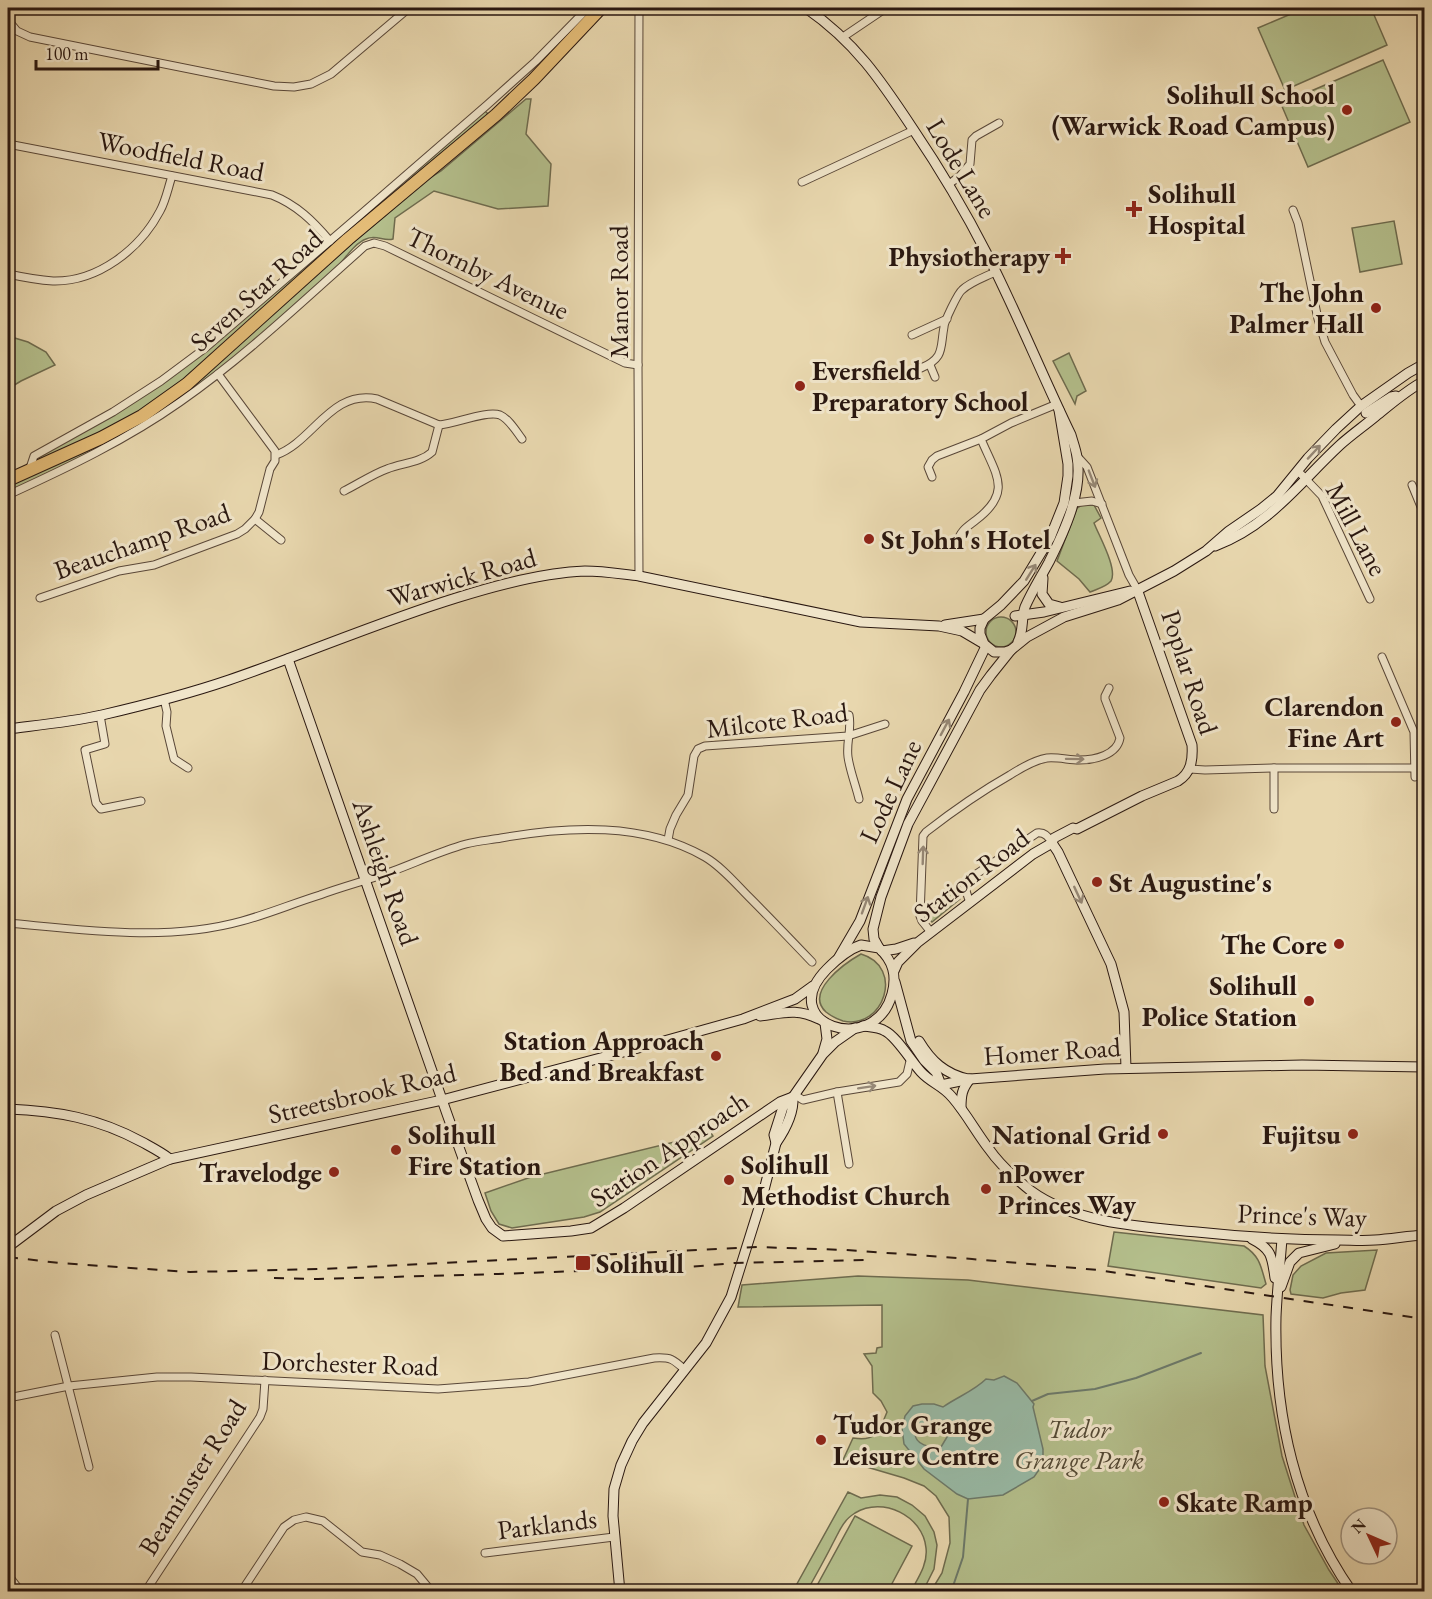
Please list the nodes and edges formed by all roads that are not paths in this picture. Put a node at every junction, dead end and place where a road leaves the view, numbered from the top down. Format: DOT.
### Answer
graph roads {
  1 [pos="409,8"];
  2 [pos="588,8"];
  3 [pos="601,8"];
  4 [pos="639,8"];
  5 [pos="806,8"];
  6 [pos="886,8"];
  7 [pos="8,20"];
  8 [pos="843,37"];
  9 [pos="487,105"];
  10 [pos="496,115"];
  11 [pos="999,123"];
  12 [pos="914,130"];
  13 [pos="8,144"];
  14 [pos="172,176"];
  15 [pos="802,182"];
  16 [pos="949,184"];
  17 [pos="1293,210"];
  18 [pos="330,241"];
  19 [pos="386,246"];
  20 [pos="995,272"];
  21 [pos="8,274"];
  22 [pos="947,319"];
  23 [pos="912,335"];
  24 [pos="638,365"];
  25 [pos="930,365"];
  26 [pos="1422,366"];
  27 [pos="921,368"];
  28 [pos="1408,373"];
  29 [pos="218,374"];
  30 [pos="935,377"];
  31 [pos="1420,383"];
  32 [pos="1058,407"];
  33 [pos="1366,413"];
  34 [pos="439,425"];
  35 [pos="522,439"];
  36 [pos="981,439"];
  37 [pos="276,455"];
  38 [pos="1077,456"];
  39 [pos="29,471"];
  40 [pos="1298,471"];
  41 [pos="932,477"];
  42 [pos="8,480"];
  43 [pos="1306,480"];
  44 [pos="1412,485"];
  45 [pos="344,491"];
  46 [pos="8,495"];
  47 [pos="1074,503"];
  48 [pos="1102,504"];
  49 [pos="1425,514"];
  50 [pos="255,519"];
  51 [pos="281,540"];
  52 [pos="958,541"];
  53 [pos="1210,548"];
  54 [pos="1046,568"];
  55 [pos="639,576"];
  56 [pos="1137,590"];
  57 [pos="40,598"];
  58 [pos="1370,599"];
  59 [pos="1062,608"];
  60 [pos="987,616"];
  61 [pos="1019,616"];
  62 [pos="939,626"];
  63 [pos="985,645"];
  64 [pos="1013,648"];
  65 [pos="1382,657"];
  66 [pos="288,659"];
  67 [pos="1109,688"];
  68 [pos="164,699"];
  69 [pos="100,715"];
  70 [pos="849,715"];
  71 [pos="885,724"];
  72 [pos="8,729"];
  73 [pos="848,736"];
  74 [pos="188,768"];
  75 [pos="1274,768"];
  76 [pos="1414,768"];
  77 [pos="1425,768"];
  78 [pos="1190,769"];
  79 [pos="1415,777"];
  80 [pos="859,799"];
  81 [pos="141,801"];
  82 [pos="1274,809"];
  83 [pos="668,840"];
  84 [pos="1052,843"];
  85 [pos="365,881"];
  86 [pos="970,903"];
  87 [pos="8,923"];
  88 [pos="930,931"];
  89 [pos="917,943"];
  90 [pos="880,949"];
  91 [pos="839,957"];
  92 [pos="812,962"];
  93 [pos="894,976"];
  94 [pos="813,986"];
  95 [pos="742,1019"];
  96 [pos="905,1019"];
  97 [pos="823,1022"];
  98 [pos="859,1027"];
  99 [pos="823,1054"];
  100 [pos="910,1061"];
  101 [pos="1425,1067"];
  102 [pos="1125,1068"];
  103 [pos="970,1079"];
  104 [pos="941,1085"];
  105 [pos="837,1092"];
  106 [pos="794,1096"];
  107 [pos="442,1100"];
  108 [pos="961,1108"];
  109 [pos="8,1109"];
  110 [pos="170,1159"];
  111 [pos="849,1164"];
  112 [pos="1425,1235"];
  113 [pos="1247,1237"];
  114 [pos="1281,1239"];
  115 [pos="1355,1240"];
  116 [pos="11,1244"];
  117 [pos="1277,1299"];
  118 [pos="55,1335"];
  119 [pos="685,1370"];
  120 [pos="265,1380"];
  121 [pos="69,1386"];
  122 [pos="8,1398"];
  123 [pos="89,1467"];
  124 [pos="614,1537"];
  125 [pos="485,1553"];
  126 [pos="8,1575"];
  127 [pos="21,1592"];
  128 [pos="146,1592"];
  129 [pos="241,1592"];
  130 [pos="432,1592"];
  131 [pos="620,1592"];
  132 [pos="1352,1592"];
  1 -- 7 [label="street"];
  2 -- 9 [label="street, Seven Star Road"];
  3 -- 10 [label="highway, Seven Star Road"];
  4 -- 24 [label="street, Manor Road"];
  5 -- 8 [label="main road, Lode Lane"];
  6 -- 8 [label="street"];
  8 -- 12 [label="main road, Lode Lane"];
  9 -- 10 [label="street"];
  9 -- 18 [label="street, Seven Star Road"];
  10 -- 39 [label="highway, Seven Star Road"];
  11 -- 16 [label="street"];
  12 -- 15 [label="street"];
  12 -- 16 [label="main road, Lode Lane"];
  13 -- 14 [label="street, Woodfield Road"];
  14 -- 18 [label="street, Woodfield Road"];
  14 -- 21 [label="street"];
  16 -- 20 [label="main road, Lode Lane"];
  17 -- 33 [label="street"];
  18 -- 39 [label="street, Seven Star Road"];
  19 -- 24 [label="street, Thornby Avenue"];
  19 -- 29 [label="street, Seven Star Road"];
  20 -- 22 [label="street"];
  20 -- 32 [label="main road, Lode Lane"];
  22 -- 23 [label="street"];
  22 -- 25 [label="street"];
  24 -- 55 [label="street, Manor Road"];
  25 -- 27 [label="street"];
  25 -- 30 [label="street"];
  26 -- 28 [label="main road"];
  28 -- 31 [label="main road"];
  28 -- 33 [label="main road"];
  29 -- 37 [label="street"];
  29 -- 46 [label="street, Seven Star Road"];
  31 -- 33 [label="main road"];
  32 -- 36 [label="street"];
  32 -- 38 [label="main road, Lode Lane"];
  60 -- 32 [label="main road, Lode Lane, one-way"];
  40 -- 33 [label="main road, one-way"];
  33 -- 43 [label="main road"];
  34 -- 35 [label="street"];
  34 -- 37 [label="street"];
  34 -- 45 [label="street"];
  36 -- 41 [label="street"];
  36 -- 52 [label="street"];
  37 -- 50 [label="street, Beauchamp Road"];
  38 -- 47 [label="main road, Lode Lane"];
  38 -- 48 [label="street, one-way"];
  39 -- 42 [label="highway, Seven Star Road"];
  40 -- 43 [label="street"];
  40 -- 53 [label="main road"];
  43 -- 53 [label="main road"];
  43 -- 58 [label="street, Mill Lane"];
  44 -- 49 [label="street"];
  47 -- 48 [label="street"];
  47 -- 54 [label="main road, Lode Lane"];
  48 -- 56 [label="street"];
  50 -- 51 [label="street, Beauchamp Road"];
  50 -- 57 [label="street, Beauchamp Road"];
  53 -- 56 [label="main road"];
  54 -- 59 [label="main road"];
  54 -- 61 [label="main road, Lode Lane"];
  55 -- 62 [label="main road, Warwick Road"];
  55 -- 66 [label="main road, Warwick Road"];
  56 -- 59 [label="main road"];
  56 -- 64 [label="main road"];
  56 -- 78 [label="main road, Poplar Road"];
  59 -- 61 [label="main road"];
  60 -- 61 [label="main road"];
  60 -- 62 [label="main road, Warwick Road"];
  60 -- 63 [label="main road"];
  61 -- 64 [label="main road"];
  62 -- 63 [label="main road, Warwick Road"];
  63 -- 64 [label="main road"];
  91 -- 63 [label="main road, Lode Lane, one-way"];
  64 -- 90 [label="main road, Lode Lane"];
  65 -- 76 [label="street"];
  66 -- 68 [label="main road, Warwick Road"];
  66 -- 85 [label="main road, Ashleigh Road"];
  88 -- 67 [label="street, one-way"];
  68 -- 69 [label="main road, Warwick Road"];
  68 -- 74 [label="street"];
  69 -- 72 [label="main road, Warwick Road"];
  69 -- 81 [label="street"];
  70 -- 73 [label="street"];
  71 -- 73 [label="street, Milcote Road"];
  73 -- 80 [label="street"];
  73 -- 83 [label="street, Milcote Road"];
  75 -- 76 [label="street"];
  75 -- 78 [label="street"];
  75 -- 82 [label="street"];
  76 -- 77 [label="street"];
  76 -- 79 [label="street"];
  78 -- 84 [label="main road, Station Road"];
  83 -- 85 [label="street"];
  83 -- 92 [label="street"];
  84 -- 86 [label="main road, Station Road"];
  84 -- 86 [label="street"];
  84 -- 102 [label="main road, one-way"];
  85 -- 87 [label="street"];
  85 -- 107 [label="main road, Ashleigh Road"];
  86 -- 88 [label="main road, Station Road"];
  88 -- 89 [label="main road, Station Road"];
  89 -- 90 [label="main road, Station Road"];
  89 -- 93 [label="main road, Station Road"];
  90 -- 91 [label="main road"];
  90 -- 93 [label="main road"];
  91 -- 94 [label="main road"];
  93 -- 96 [label="main road"];
  93 -- 98 [label="main road"];
  94 -- 95 [label="main road, Streetsbrook Road"];
  94 -- 97 [label="main road"];
  95 -- 97 [label="main road, Streetsbrook Road"];
  95 -- 107 [label="main road, Streetsbrook Road"];
  96 -- 103 [label="main road"];
  96 -- 104 [label="main road"];
  97 -- 98 [label="main road"];
  97 -- 99 [label="main road"];
  98 -- 99 [label="main road"];
  98 -- 100 [label="main road"];
  99 -- 106 [label="main road"];
  100 -- 104 [label="main road"];
  105 -- 100 [label="street, one-way"];
  101 -- 102 [label="main road, Homer Road"];
  102 -- 103 [label="main road, Homer Road"];
  103 -- 104 [label="main road, Homer Road"];
  103 -- 108 [label="main road, Homer Road"];
  104 -- 108 [label="main road"];
  105 -- 106 [label="street"];
  105 -- 111 [label="street"];
  106 -- 107 [label="main road, Station Approach"];
  106 -- 119 [label="main road"];
  107 -- 110 [label="main road, Streetsbrook Road"];
  108 -- 113 [label="main road, Prince's Way"];
  109 -- 110 [label="main road"];
  110 -- 116 [label="main road, Streetsbrook Road"];
  112 -- 115 [label="main road, Prince's Way"];
  113 -- 114 [label="main road, Prince's Way"];
  113 -- 117 [label="main road"];
  114 -- 115 [label="main road, Prince's Way"];
  114 -- 117 [label="main road"];
  115 -- 117 [label="main road"];
  117 -- 132 [label="main road"];
  118 -- 121 [label="street"];
  119 -- 120 [label="street, Dorchester Road"];
  119 -- 124 [label="main road"];
  120 -- 121 [label="street, Dorchester Road"];
  120 -- 128 [label="street, Beaminster Road"];
  121 -- 122 [label="street, Dorchester Road"];
  121 -- 123 [label="street"];
  124 -- 125 [label="street, Parklands"];
  124 -- 131 [label="main road"];
  126 -- 127 [label="street"];
  129 -- 130 [label="street"];
}
